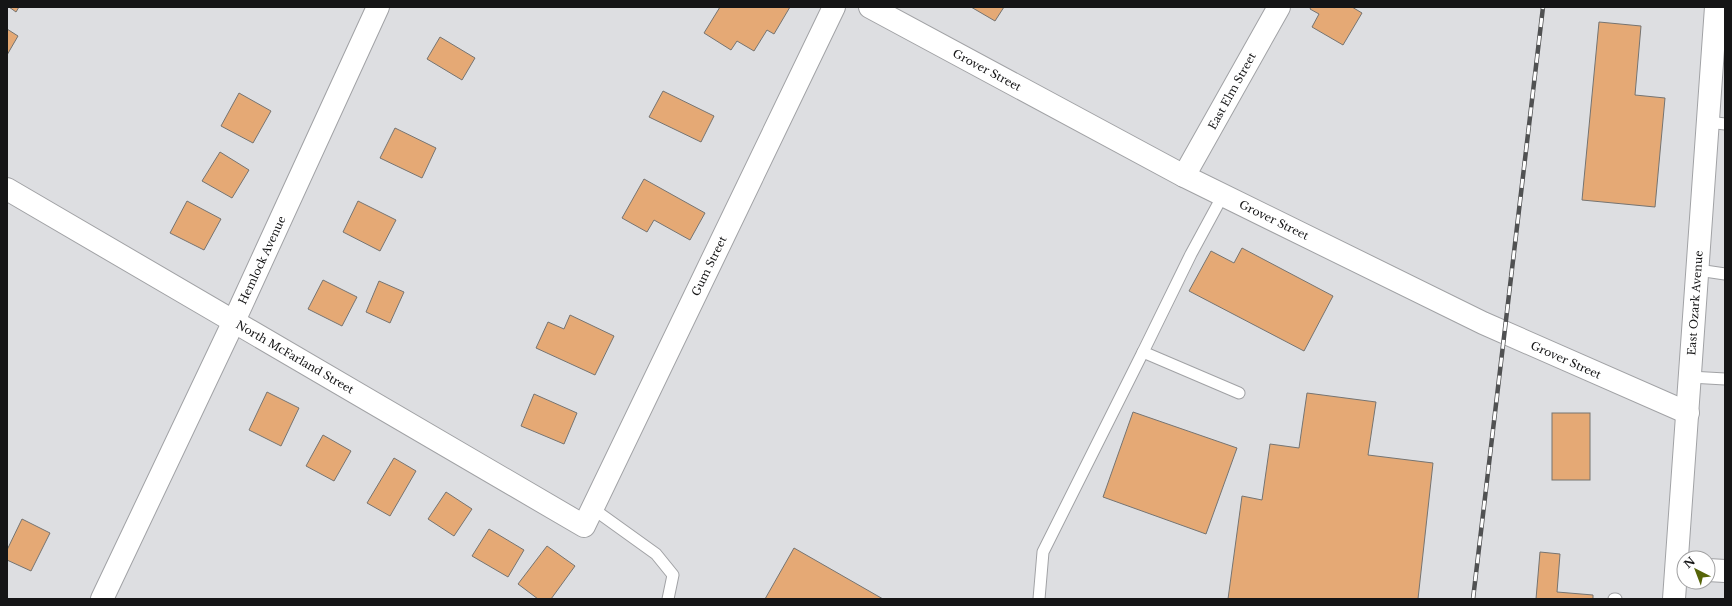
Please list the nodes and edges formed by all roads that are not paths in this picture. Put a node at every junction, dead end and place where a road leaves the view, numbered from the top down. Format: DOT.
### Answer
graph roads {
  1 [pos="378,7"];
  2 [pos="834,7"];
  3 [pos="870,7"];
  4 [pos="1279,7"];
  5 [pos="1719,20"];
  6 [pos="1717,123"];
  7 [pos="1184,176"];
  8 [pos="7,189"];
  9 [pos="1223,195"];
  10 [pos="1698,270"];
  11 [pos="1725,274"];
  12 [pos="234,321"];
  13 [pos="1143,352"];
  14 [pos="1690,377"];
  15 [pos="1725,379"];
  16 [pos="1239,393"];
  17 [pos="1688,413"];
  18 [pos="588,517"];
  19 [pos="1681,550"];
  20 [pos="1676,588"];
  21 [pos="102,599"];
  22 [pos="668,599"];
  23 [pos="1039,599"];
  24 [pos="1674,599"];
  1 -- 12 [label="street, Hemlock Avenue"];
  2 -- 18 [label="street, Gum Street"];
  3 -- 7 [label="street, Grover Street"];
  4 -- 7 [label="street, East Elm Street"];
  5 -- 6 [label="street, East Ozark Avenue"];
  6 -- 10 [label="street, East Ozark Avenue"];
  7 -- 9 [label="street, Grover Street"];
  8 -- 12 [label="street, North McFarland Street"];
  9 -- 13 [label="lane"];
  9 -- 17 [label="street, Grover Street"];
  10 -- 11 [label="lane"];
  10 -- 14 [label="street, East Ozark Avenue"];
  12 -- 18 [label="street, North McFarland Street"];
  12 -- 21 [label="street, Hemlock Avenue"];
  13 -- 16 [label="lane"];
  13 -- 23 [label="lane"];
  14 -- 15 [label="lane"];
  14 -- 17 [label="street, East Ozark Avenue"];
  17 -- 19 [label="street, East Ozark Avenue"];
  18 -- 22 [label="lane"];
  20 -- 24 [label="street, East Ozark Avenue"];
}
